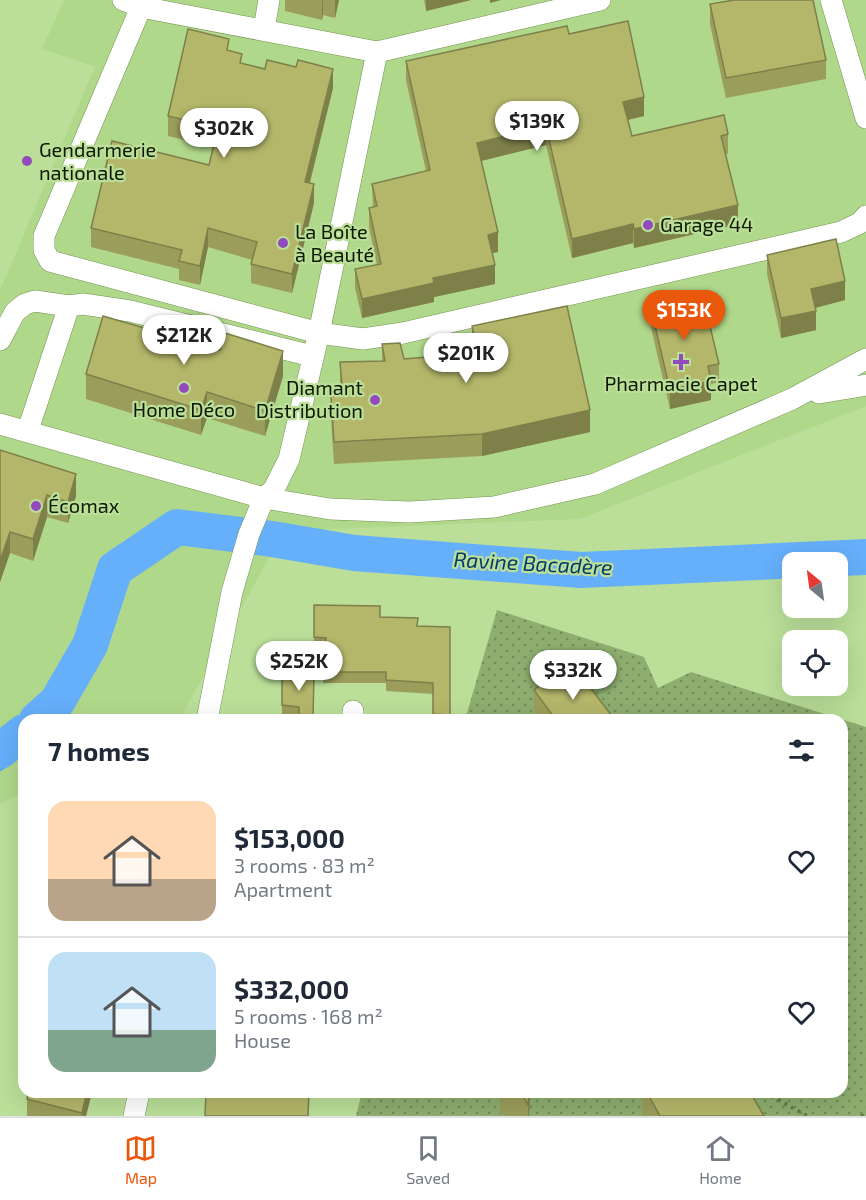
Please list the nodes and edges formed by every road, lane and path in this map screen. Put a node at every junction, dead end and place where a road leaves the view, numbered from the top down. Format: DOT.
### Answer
graph roads {
  1 [pos="269,0"];
  2 [pos="600,0"];
  3 [pos="831,0"];
  4 [pos="132,4"];
  5 [pos="264,29"];
  6 [pos="377,52"];
  7 [pos="866,118"];
  8 [pos="866,216"];
  9 [pos="69,306"];
  10 [pos="319,333"];
  11 [pos="0,340"];
  12 [pos="312,356"];
  13 [pos="866,359"];
  14 [pos="866,385"];
  15 [pos="792,399"];
  16 [pos="0,424"];
  17 [pos="28,430"];
  18 [pos="264,498"];
  19 [pos="208,714"];
  20 [pos="138,1098"];
  21 [pos="776,1098"];
  22 [pos="866,1114"];
  23 [pos="134,1116"];
  24 [pos="807,1116"];
  25 [pos="861,1116"];
  1 -- 5 [label="street"];
  2 -- 6 [label="street"];
  3 -- 7 [label="street"];
  4 -- 5 [label="street"];
  4 -- 10 [label="street"];
  5 -- 6 [label="street"];
  6 -- 10 [label="street"];
  8 -- 10 [label="street"];
  9 -- 11 [label="street"];
  9 -- 12 [label="street"];
  9 -- 17 [label="street"];
  10 -- 12 [label="street"];
  12 -- 18 [label="street"];
  13 -- 15 [label="street"];
  14 -- 15 [label="street"];
  15 -- 18 [label="street"];
  16 -- 17 [label="street"];
  17 -- 18 [label="street"];
  18 -- 19 [label="street"];
  20 -- 23 [label="street"];
  21 -- 24 [label="path"];
  22 -- 25 [label="path"];
}
